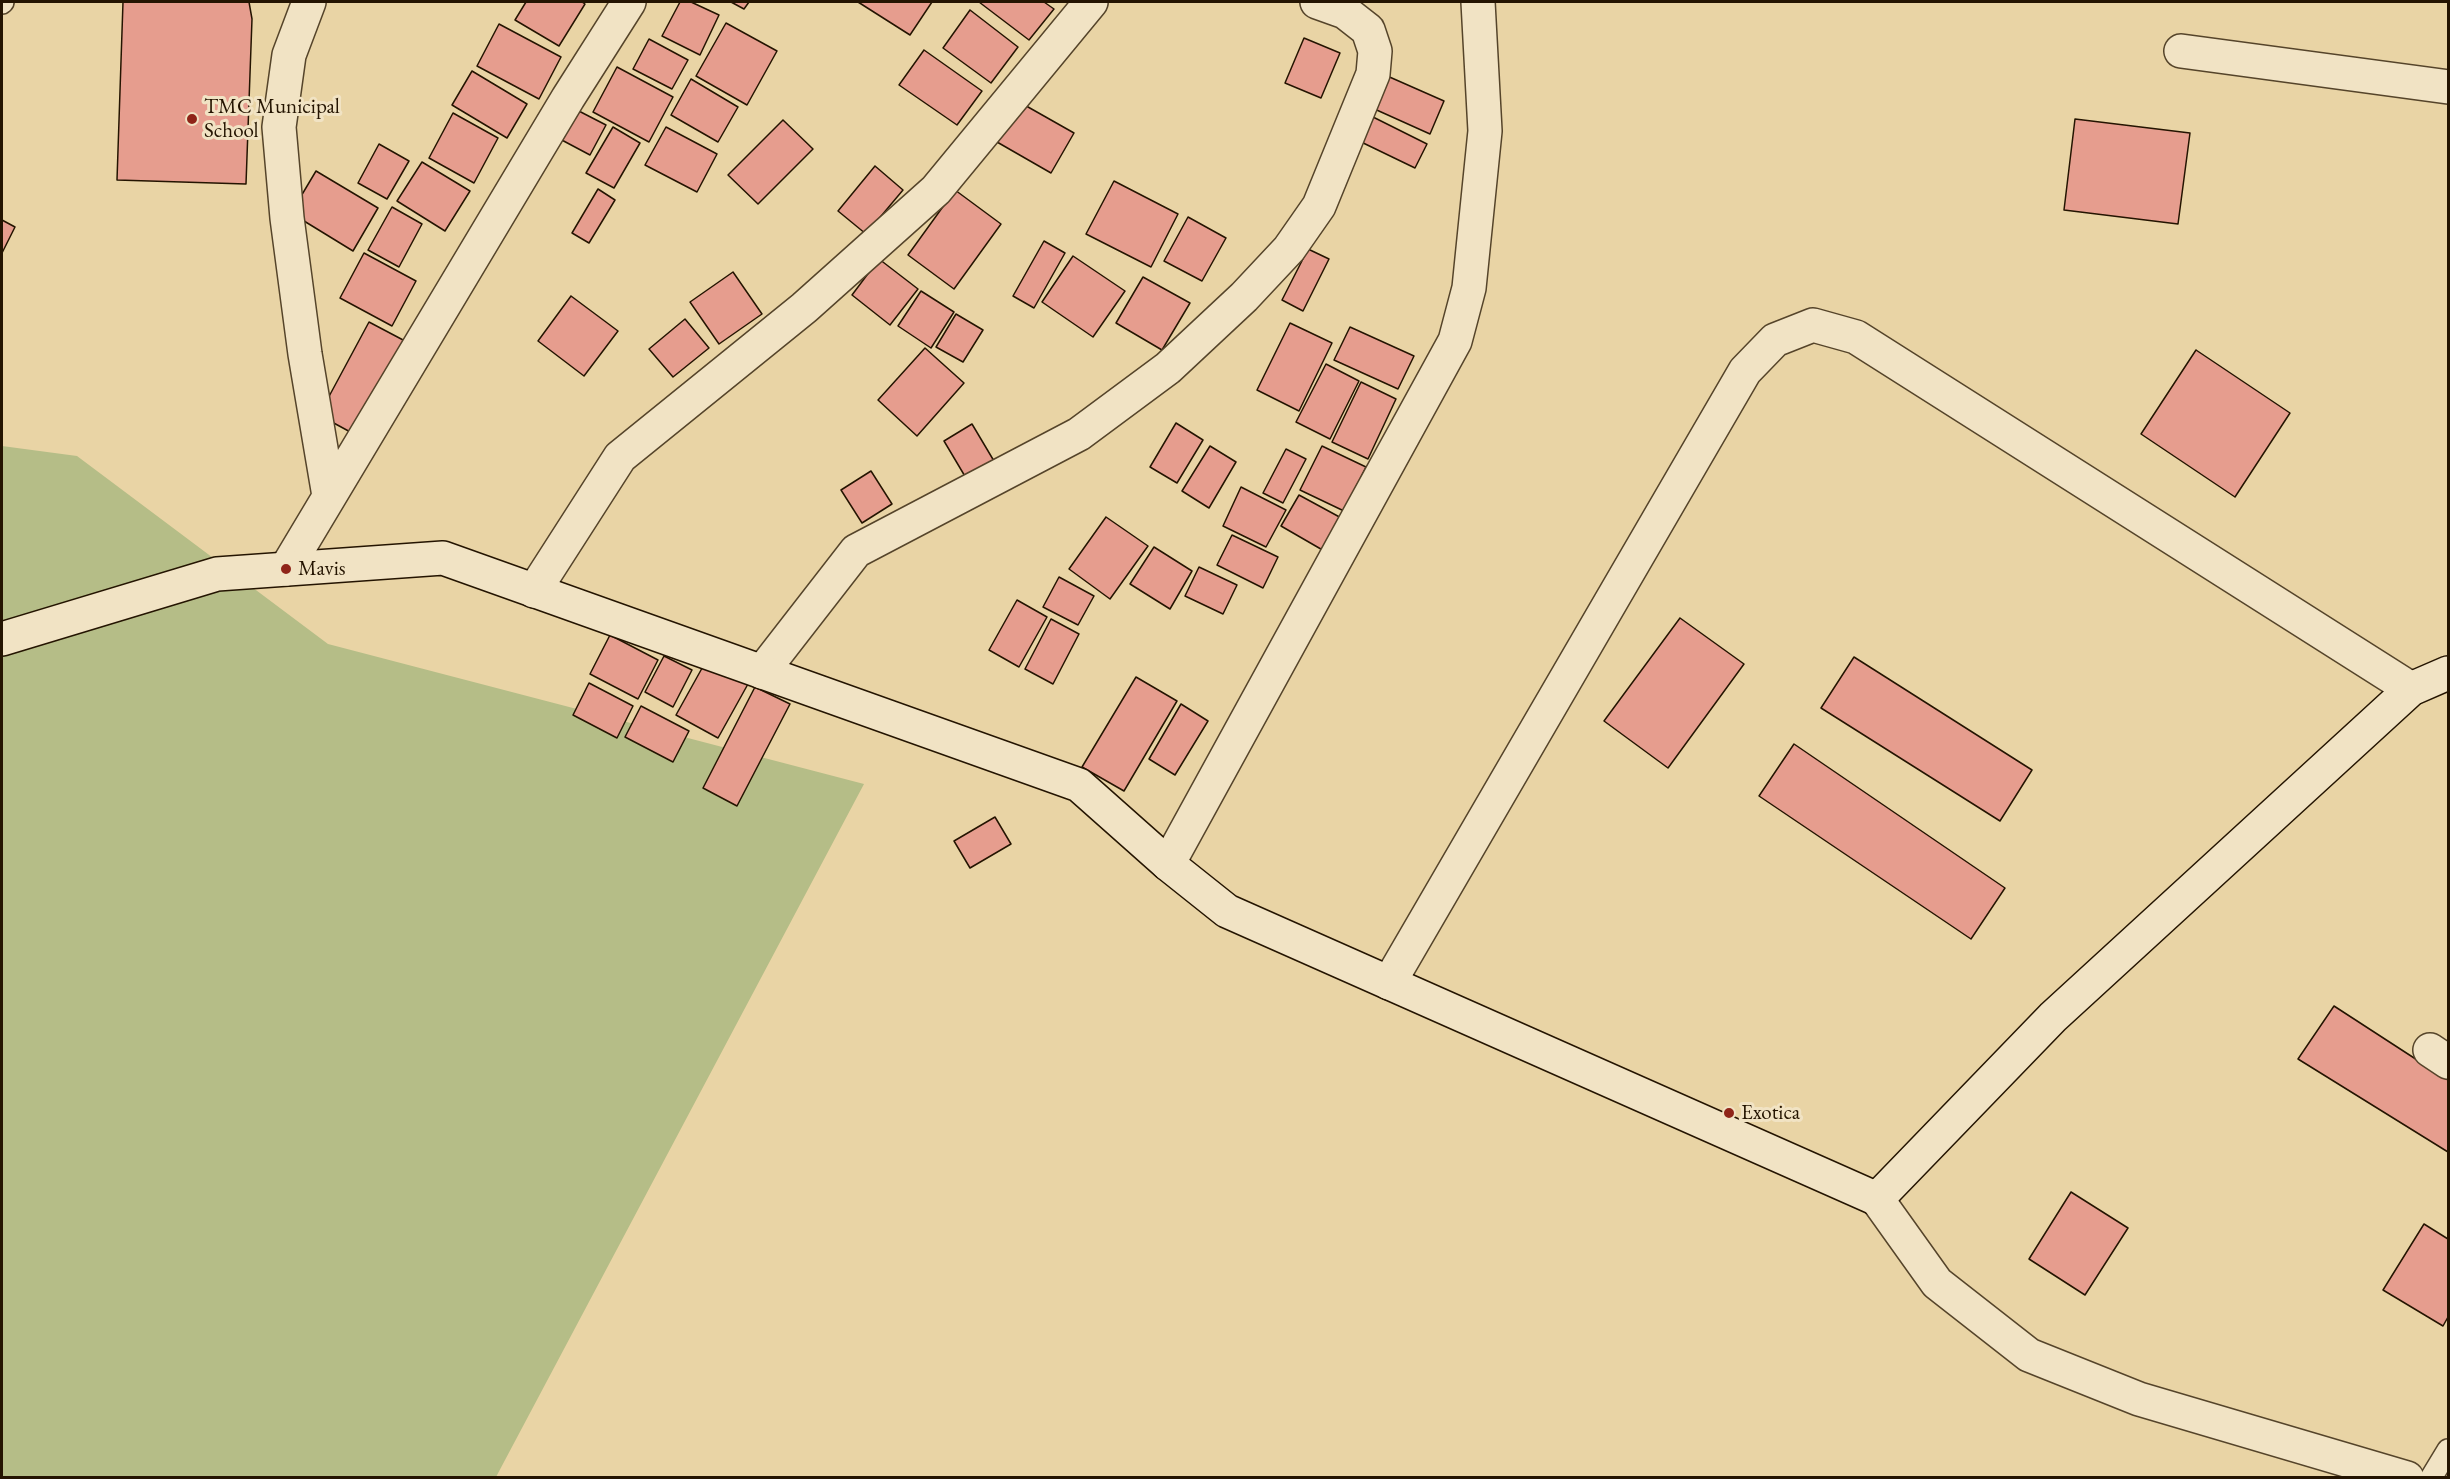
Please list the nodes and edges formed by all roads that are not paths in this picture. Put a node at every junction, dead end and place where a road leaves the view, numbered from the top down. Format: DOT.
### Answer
graph roads {
  1 [pos="309,2"];
  2 [pos="629,2"];
  3 [pos="1091,2"];
  4 [pos="1317,2"];
  5 [pos="1478,2"];
  6 [pos="2181,51"];
  7 [pos="2448,87"];
  8 [pos="329,496"];
  9 [pos="286,569"];
  10 [pos="534,591"];
  11 [pos="2,639"];
  12 [pos="762,672"];
  13 [pos="2448,673"];
  14 [pos="2411,689"];
  15 [pos="1168,864"];
  16 [pos="1389,983"];
  17 [pos="1877,1199"];
  18 [pos="2448,1450"];
  19 [pos="2407,1478"];
  20 [pos="2431,1478"];
  1 -- 8 [label="street"];
  2 -- 8 [label="street"];
  3 -- 10 [label="street"];
  4 -- 12 [label="street"];
  5 -- 15 [label="street"];
  6 -- 7 [label="street"];
  8 -- 9 [label="street"];
  9 -- 10 [label="street"];
  9 -- 11 [label="street"];
  10 -- 12 [label="street"];
  12 -- 15 [label="street"];
  13 -- 14 [label="street"];
  14 -- 16 [label="street"];
  14 -- 17 [label="street"];
  15 -- 16 [label="street"];
  16 -- 17 [label="street"];
  17 -- 19 [label="street"];
  18 -- 20 [label="lane"];
}
